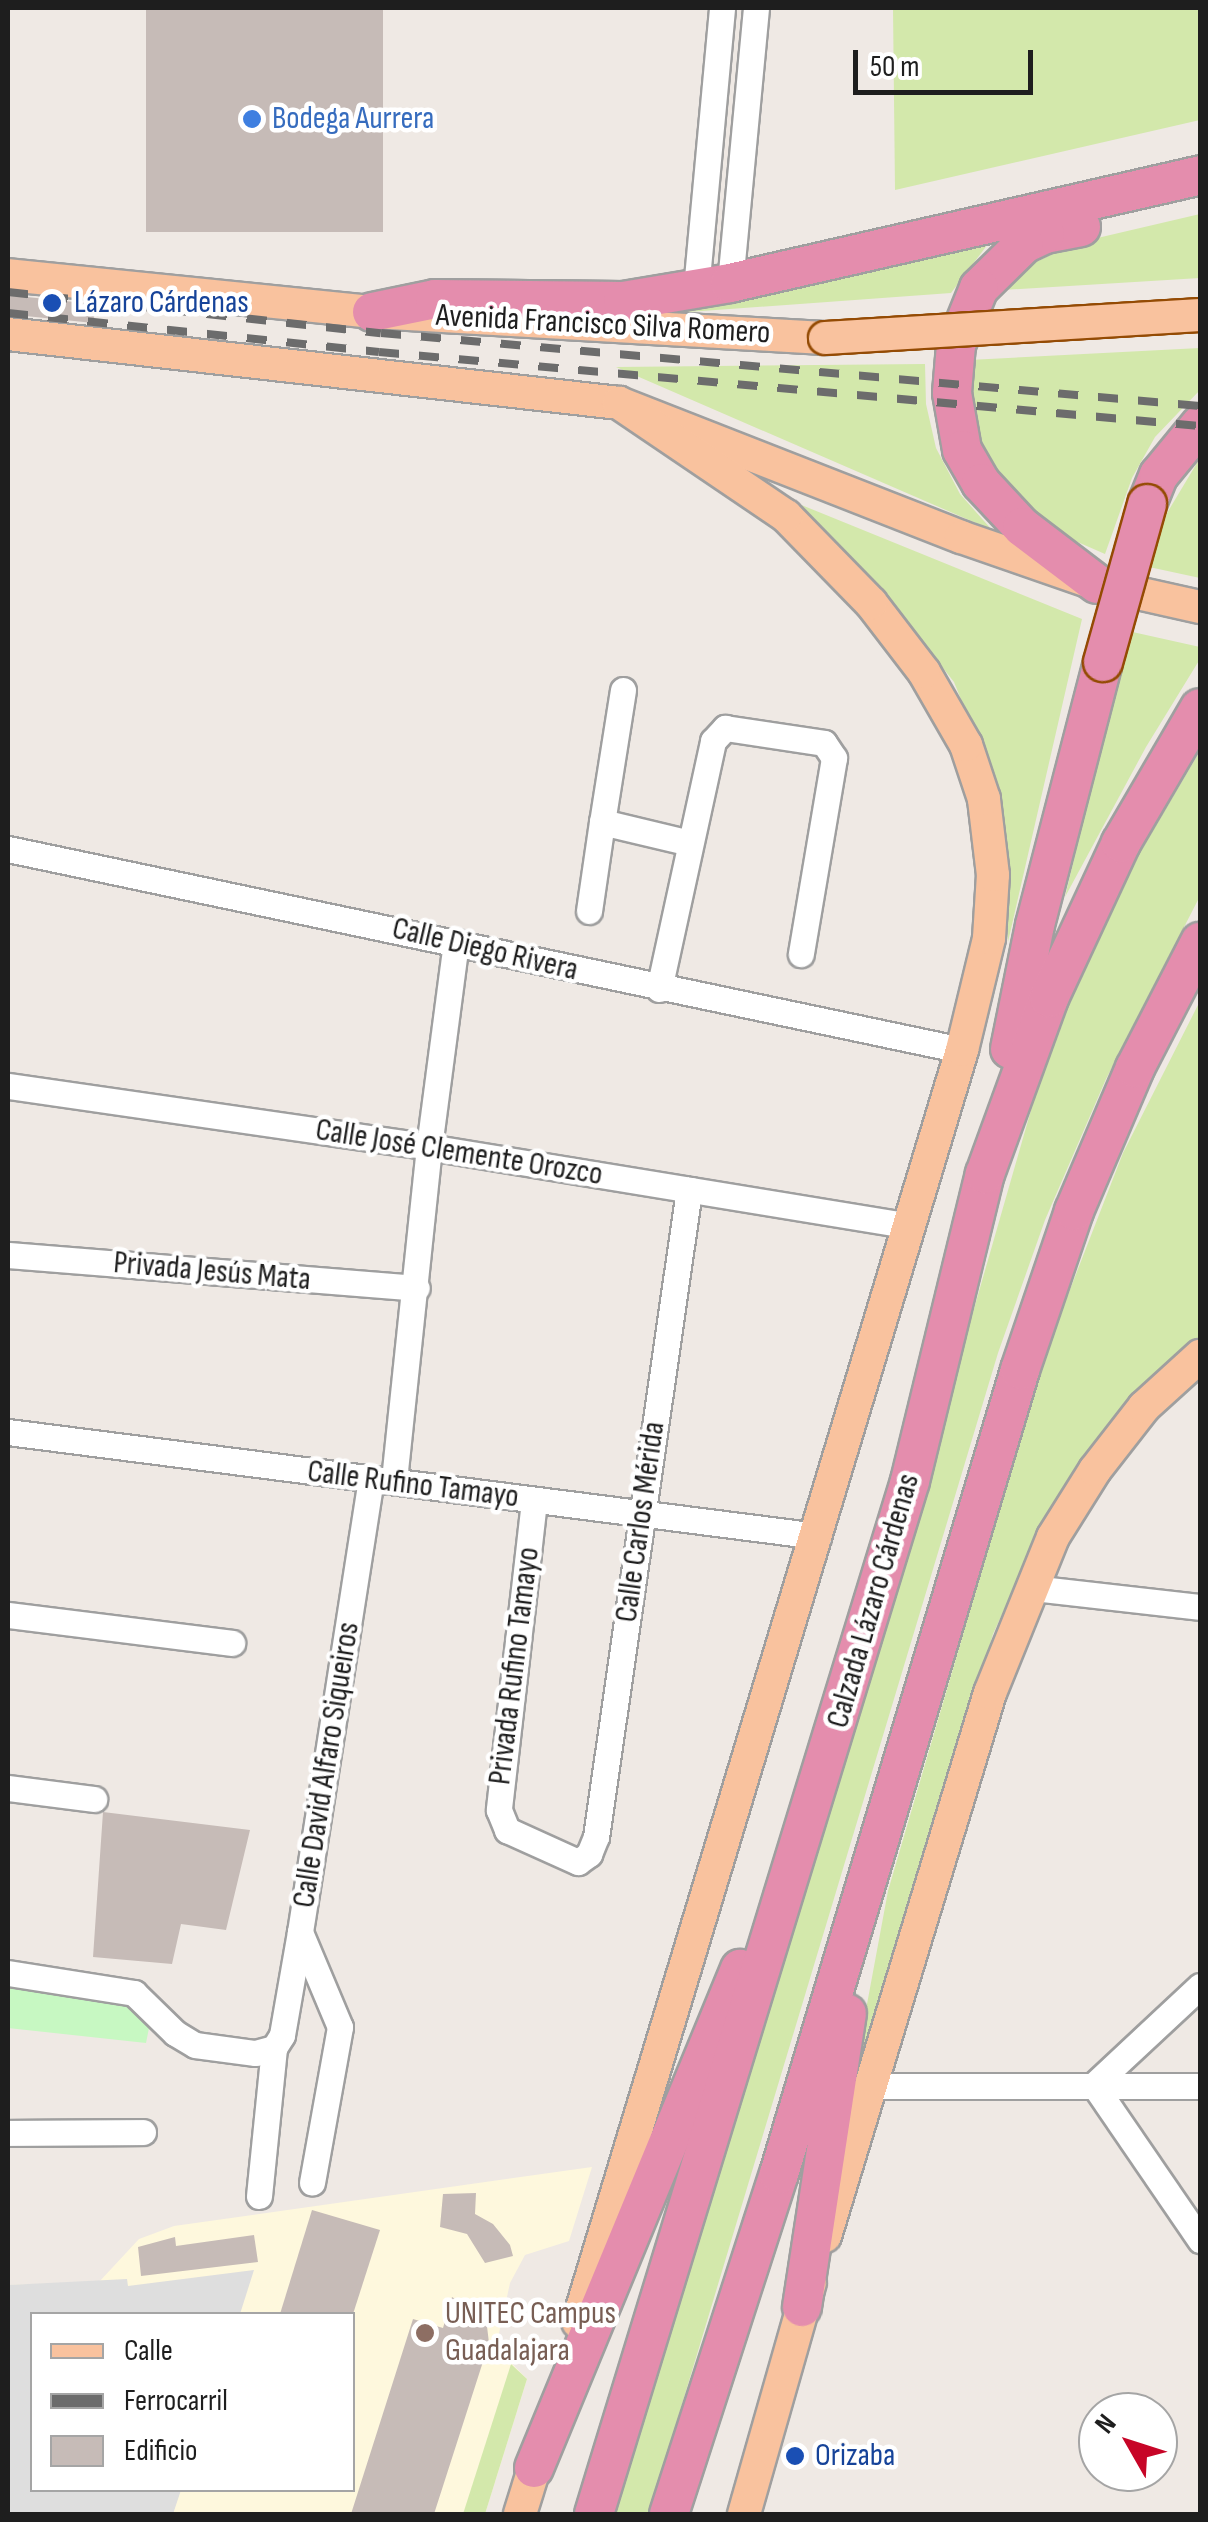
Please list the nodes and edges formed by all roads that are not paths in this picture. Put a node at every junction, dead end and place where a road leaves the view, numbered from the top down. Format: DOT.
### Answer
graph roads {
  1 [pos="722,8"];
  2 [pos="756,8"];
  3 [pos="714,102"];
  4 [pos="746,107"];
  5 [pos="1200,175"];
  6 [pos="1200,202"];
  7 [pos="8,274"];
  8 [pos="713,286"];
  9 [pos="372,312"];
  10 [pos="1200,315"];
  11 [pos="8,334"];
  12 [pos="619,402"];
  13 [pos="1200,425"];
  14 [pos="1097,584"];
  15 [pos="1200,608"];
  16 [pos="622,690"];
  17 [pos="1200,708"];
  18 [pos="602,822"];
  19 [pos="690,844"];
  20 [pos="8,850"];
  21 [pos="589,911"];
  22 [pos="456,942"];
  23 [pos="1200,942"];
  24 [pos="801,954"];
  25 [pos="659,989"];
  26 [pos="962,1050"];
  27 [pos="8,1086"];
  28 [pos="428,1148"];
  29 [pos="985,1174"];
  30 [pos="689,1190"];
  31 [pos="910,1226"];
  32 [pos="8,1255"];
  33 [pos="416,1288"];
  34 [pos="1200,1356"];
  35 [pos="8,1432"];
  36 [pos="382,1480"];
  37 [pos="534,1500"];
  38 [pos="643,1514"];
  39 [pos="818,1536"];
  40 [pos="1033,1588"];
  41 [pos="1200,1607"];
  42 [pos="8,1614"];
  43 [pos="232,1643"];
  44 [pos="831,1749"];
  45 [pos="8,1788"];
  46 [pos="94,1799"];
  47 [pos="589,1854"];
  48 [pos="869,1872"];
  49 [pos="300,1932"];
  50 [pos="8,1973"];
  51 [pos="1200,1986"];
  52 [pos="274,2048"];
  53 [pos="1094,2085"];
  54 [pos="873,2086"];
  55 [pos="1200,2086"];
  56 [pos="142,2132"];
  57 [pos="8,2134"];
  58 [pos="312,2182"];
  59 [pos="259,2196"];
  60 [pos="1200,2240"];
  61 [pos="802,2307"];
  62 [pos="534,2468"];
  63 [pos="520,2514"];
  64 [pos="594,2514"];
  65 [pos="669,2514"];
  66 [pos="744,2514"];
  1 -- 3 [label="street"];
  2 -- 4 [label="street"];
  3 -- 4 [label="street"];
  3 -- 8 [label="street"];
  4 -- 8 [label="street"];
  5 -- 8 [label="highway"];
  6 -- 14 [label="highway"];
  7 -- 9 [label="main road, Avenida Francisco Silva Romero"];
  8 -- 9 [label="highway"];
  9 -- 10 [label="main road, Avenida Francisco Silva Romero, bridge"];
  11 -- 12 [label="main road, Avenida Francisco Silva Romero"];
  12 -- 14 [label="main road, Avenida Francisco Silva Romero"];
  12 -- 26 [label="main road"];
  13 -- 29 [label="highway, bridge"];
  14 -- 15 [label="main road, Avenida Francisco Silva Romero"];
  16 -- 18 [label="street"];
  17 -- 29 [label="highway, Calzada Lázaro Cárdenas"];
  18 -- 19 [label="street"];
  18 -- 21 [label="street"];
  19 -- 24 [label="street"];
  19 -- 25 [label="street"];
  20 -- 22 [label="street, Calle Diego Rivera"];
  22 -- 25 [label="street, Calle Diego Rivera"];
  22 -- 28 [label="street, Calle David Alfaro Siqueiros"];
  23 -- 48 [label="highway"];
  25 -- 26 [label="street, Calle Diego Rivera"];
  26 -- 31 [label="main road"];
  27 -- 28 [label="street, Calle José Clemente Orozco"];
  28 -- 30 [label="street, Calle José Clemente Orozco"];
  28 -- 33 [label="street, Calle David Alfaro Siqueiros"];
  29 -- 44 [label="highway, Calzada Lázaro Cárdenas"];
  30 -- 31 [label="street, Calle José Clemente Orozco"];
  30 -- 38 [label="street, Calle Carlos Mérida"];
  31 -- 39 [label="main road"];
  32 -- 33 [label="street, Privada Jesús Mata"];
  33 -- 36 [label="street, Calle David Alfaro Siqueiros"];
  34 -- 40 [label="main road"];
  35 -- 36 [label="street, Calle Rufino Tamayo"];
  36 -- 37 [label="street, Calle Rufino Tamayo"];
  36 -- 49 [label="street, Calle David Alfaro Siqueiros"];
  37 -- 38 [label="street, Calle Rufino Tamayo"];
  37 -- 47 [label="street, Privada Rufino Tamayo"];
  38 -- 39 [label="street, Calle Rufino Tamayo"];
  38 -- 47 [label="street, Calle Carlos Mérida"];
  39 -- 62 [label="main road"];
  40 -- 41 [label="street"];
  40 -- 54 [label="main road"];
  42 -- 43 [label="street"];
  44 -- 62 [label="highway"];
  44 -- 64 [label="highway, Calzada Lázaro Cárdenas"];
  45 -- 46 [label="street"];
  48 -- 61 [label="highway"];
  48 -- 65 [label="highway"];
  49 -- 52 [label="street, Calle David Alfaro Siqueiros"];
  49 -- 58 [label="street"];
  50 -- 52 [label="street"];
  51 -- 53 [label="street"];
  52 -- 59 [label="street, Calle David Alfaro Siqueiros"];
  53 -- 54 [label="street"];
  53 -- 55 [label="street"];
  53 -- 60 [label="street"];
  54 -- 61 [label="main road"];
  56 -- 57 [label="street"];
  61 -- 66 [label="main road"];
  62 -- 63 [label="main road"];
}
